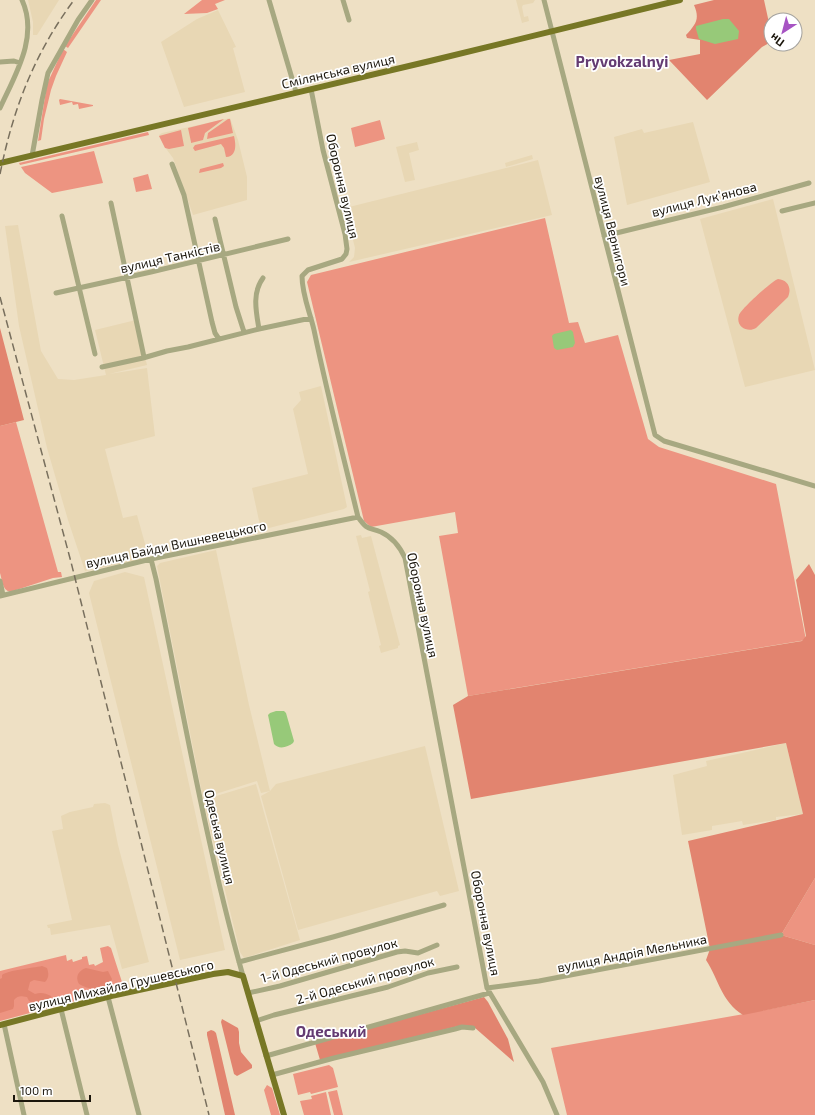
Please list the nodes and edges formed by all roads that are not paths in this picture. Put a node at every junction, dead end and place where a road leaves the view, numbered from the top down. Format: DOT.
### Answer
graph roads {
  1 [pos="22,0"];
  2 [pos="92,0"];
  3 [pos="269,0"];
  4 [pos="343,0"];
  5 [pos="544,0"];
  6 [pos="680,0"];
  7 [pos="349,20"];
  8 [pos="552,31"];
  9 [pos="0,62"];
  10 [pos="20,63"];
  11 [pos="311,89"];
  12 [pos="296,92"];
  13 [pos="0,108"];
  14 [pos="32,156"];
  15 [pos="0,163"];
  16 [pos="172,164"];
  17 [pos="809,183"];
  18 [pos="110,203"];
  19 [pos="815,203"];
  20 [pos="782,211"];
  21 [pos="62,216"];
  22 [pos="215,219"];
  23 [pos="604,236"];
  24 [pos="288,239"];
  25 [pos="224,256"];
  26 [pos="198,261"];
  27 [pos="127,278"];
  28 [pos="263,278"];
  29 [pos="78,288"];
  30 [pos="56,293"];
  31 [pos="311,318"];
  32 [pos="259,328"];
  33 [pos="244,332"];
  34 [pos="219,339"];
  35 [pos="95,354"];
  36 [pos="144,357"];
  37 [pos="102,367"];
  38 [pos="815,486"];
  39 [pos="358,517"];
  40 [pos="150,559"];
  41 [pos="0,581"];
  42 [pos="1,596"];
  43 [pos="444,905"];
  44 [pos="781,935"];
  45 [pos="437,944"];
  46 [pos="239,962"];
  47 [pos="457,967"];
  48 [pos="243,976"];
  49 [pos="488,990"];
  50 [pos="248,993"];
  51 [pos="108,997"];
  52 [pos="61,1009"];
  53 [pos="256,1021"];
  54 [pos="2,1024"];
  55 [pos="473,1028"];
  56 [pos="266,1056"];
  57 [pos="272,1076"];
  58 [pos="24,1115"];
  59 [pos="88,1115"];
  60 [pos="139,1115"];
  61 [pos="284,1115"];
  62 [pos="558,1115"];
  1 -- 10 [label="street"];
  2 -- 14 [label="street"];
  3 -- 12 [label="street"];
  4 -- 7 [label="street"];
  5 -- 8 [label="street, вулиця Вернигори"];
  6 -- 8 [label="main road, Смілянська вулиця"];
  8 -- 11 [label="main road, Смілянська вулиця"];
  8 -- 23 [label="street, вулиця Вернигори"];
  9 -- 10 [label="street"];
  10 -- 13 [label="street"];
  11 -- 12 [label="main road, Смілянська вулиця"];
  11 -- 31 [label="street, Оборонна вулиця"];
  12 -- 14 [label="main road, Смілянська вулиця"];
  14 -- 15 [label="main road, Смілянська вулиця"];
  16 -- 26 [label="street"];
  17 -- 23 [label="street, вулиця Лукʼянова"];
  18 -- 27 [label="street"];
  19 -- 20 [label="street"];
  21 -- 29 [label="street"];
  22 -- 25 [label="street"];
  23 -- 38 [label="street, вулиця Вернигори"];
  24 -- 25 [label="street, вулиця Танкістів"];
  25 -- 26 [label="street, вулиця Танкістів"];
  25 -- 33 [label="street"];
  26 -- 27 [label="street, вулиця Танкістів"];
  26 -- 34 [label="street"];
  27 -- 29 [label="street, вулиця Танкістів"];
  27 -- 36 [label="street"];
  28 -- 32 [label="street"];
  29 -- 30 [label="street, вулиця Танкістів"];
  29 -- 35 [label="street"];
  31 -- 32 [label="street"];
  31 -- 39 [label="street, Оборонна вулиця"];
  32 -- 33 [label="street"];
  33 -- 34 [label="street"];
  34 -- 36 [label="street"];
  36 -- 37 [label="street"];
  39 -- 40 [label="street, вулиця Байди Вишневецького"];
  39 -- 49 [label="street, Оборонна вулиця"];
  40 -- 42 [label="street, вулиця Байди Вишневецького"];
  40 -- 46 [label="street, Одеська вулиця"];
  41 -- 42 [label="street"];
  43 -- 46 [label="street"];
  44 -- 49 [label="street, вулиця Андрія Мельника"];
  45 -- 50 [label="street, 1-й Одеський провулок"];
  46 -- 48 [label="street, Одеська вулиця"];
  47 -- 53 [label="street, 2-й Одеський провулок"];
  48 -- 50 [label="main road, Одеська вулиця"];
  48 -- 51 [label="main road, вулиця Михайла Грушевського"];
  49 -- 56 [label="street, вулиця Андрія Мельника"];
  49 -- 62 [label="street, Оборонна вулиця"];
  50 -- 53 [label="main road, Одеська вулиця"];
  51 -- 52 [label="main road, вулиця Михайла Грушевського"];
  51 -- 60 [label="street"];
  52 -- 54 [label="main road, вулиця Михайла Грушевського"];
  52 -- 59 [label="street"];
  53 -- 56 [label="main road, Одеська вулиця"];
  54 -- 58 [label="street, вулиця Михайла Грушевського"];
  55 -- 57 [label="street"];
  56 -- 57 [label="main road, Одеська вулиця"];
  57 -- 61 [label="main road, Одеська вулиця"];
}
